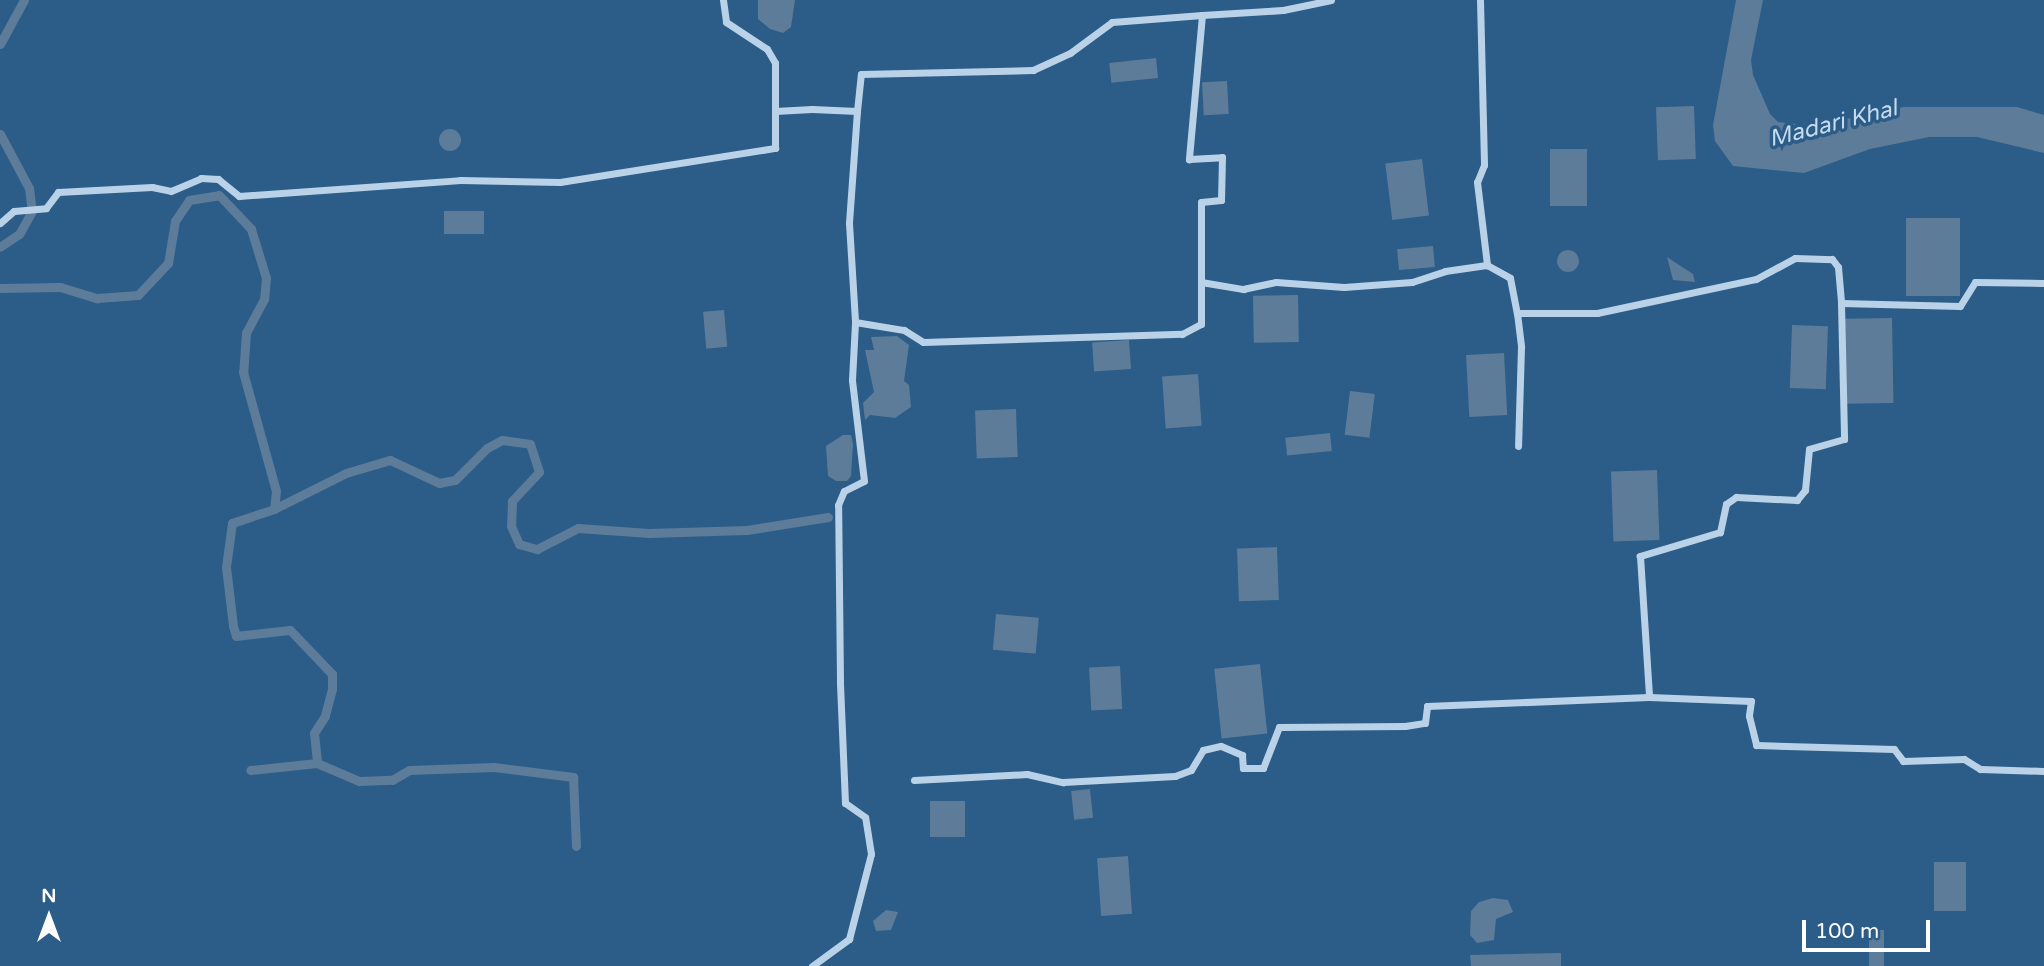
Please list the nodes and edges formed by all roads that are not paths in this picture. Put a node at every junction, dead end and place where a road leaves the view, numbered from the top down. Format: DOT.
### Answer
graph roads {
  1 [pos="723,0"];
  2 [pos="1331,0"];
  3 [pos="1480,0"];
  4 [pos="1202,15"];
  5 [pos="775,111"];
  6 [pos="857,111"];
  7 [pos="0,223"];
  8 [pos="1487,265"];
  9 [pos="1201,282"];
  10 [pos="2044,283"];
  11 [pos="1841,303"];
  12 [pos="1517,313"];
  13 [pos="855,322"];
  14 [pos="1518,446"];
  15 [pos="1649,697"];
  16 [pos="2044,771"];
  17 [pos="914,780"];
  18 [pos="811,966"];
  1 -- 5 [label="street"];
  2 -- 4 [label="street"];
  3 -- 8 [label="street"];
  4 -- 6 [label="street"];
  4 -- 9 [label="street"];
  5 -- 6 [label="street"];
  5 -- 7 [label="street"];
  6 -- 13 [label="street"];
  8 -- 9 [label="street"];
  8 -- 12 [label="street"];
  9 -- 13 [label="street"];
  10 -- 11 [label="street"];
  11 -- 12 [label="street"];
  11 -- 15 [label="street"];
  12 -- 14 [label="street"];
  13 -- 18 [label="street"];
  15 -- 16 [label="street"];
  15 -- 17 [label="street"];
}
